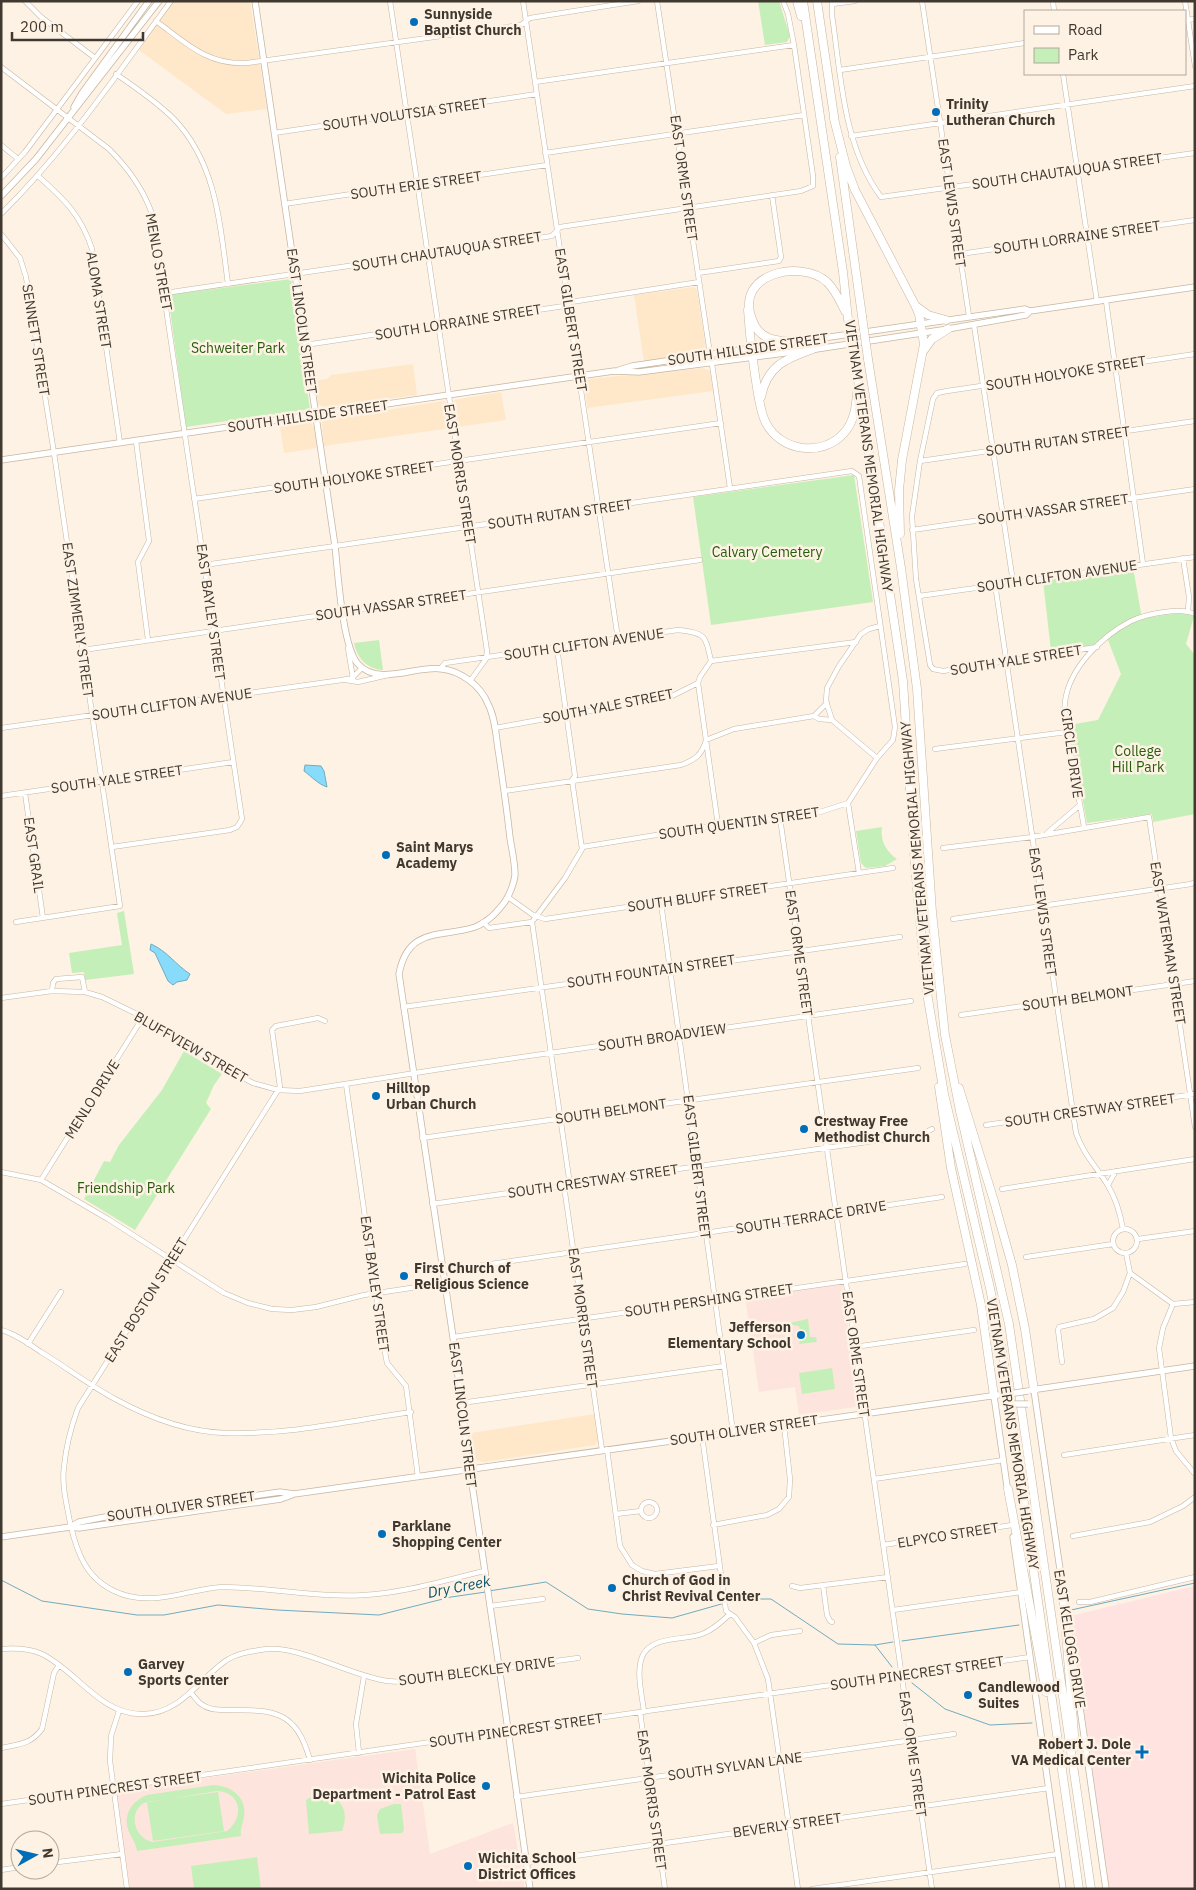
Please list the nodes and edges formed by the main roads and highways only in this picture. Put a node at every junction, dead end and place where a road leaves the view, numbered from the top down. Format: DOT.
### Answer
graph roads {
  1 [pos="149,1"];
  2 [pos="159,1"];
  3 [pos="255,1"];
  4 [pos="797,1"];
  5 [pos="803,1"];
  6 [pos="818,1"];
  7 [pos="810,47"];
  8 [pos="68,117"];
  9 [pos="834,119"];
  10 [pos="1,196"];
  11 [pos="1195,287"];
  12 [pos="915,305"];
  13 [pos="748,310"];
  14 [pos="1030,312"];
  15 [pos="848,319"];
  16 [pos="946,320"];
  17 [pos="920,324"];
  18 [pos="948,329"];
  19 [pos="922,333"];
  20 [pos="811,340"];
  21 [pos="751,349"];
  22 [pos="813,349"];
  23 [pos="923,352"];
  24 [pos="752,358"];
  25 [pos="614,371"];
  26 [pos="858,384"];
  27 [pos="761,407"];
  28 [pos="316,415"];
  29 [pos="1,460"];
  30 [pos="901,568"];
  31 [pos="362,668"];
  32 [pos="414,945"];
  33 [pos="938,1063"];
  34 [pos="951,1068"];
  35 [pos="1195,1366"];
  36 [pos="1031,1390"];
  37 [pos="998,1395"];
  38 [pos="1037,1414"];
  39 [pos="998,1419"];
  40 [pos="470,1470"];
  41 [pos="1008,1489"];
  42 [pos="1,1537"];
  43 [pos="1063,1594"];
  44 [pos="1065,1789"];
  45 [pos="1082,1828"];
  46 [pos="530,1889"];
  47 [pos="1063,1889"];
  48 [pos="1079,1889"];
  49 [pos="1091,1889"];
  50 [pos="1106,1889"];
  1 -- 8 [label="main road"];
  2 -- 8 [label="main road"];
  3 -- 28 [label="main road, EAST LINCOLN STREET"];
  4 -- 7 [label="highway"];
  5 -- 7 [label="highway, VIETNAM VETERANS MEMORIAL HIGHWAY"];
  6 -- 9 [label="highway, VIETNAM VETERANS MEMORIAL HIGHWAY"];
  7 -- 15 [label="highway, VIETNAM VETERANS MEMORIAL HIGHWAY"];
  8 -- 10 [label="main road"];
  9 -- 12 [label="highway"];
  9 -- 30 [label="highway, VIETNAM VETERANS MEMORIAL HIGHWAY, bridge"];
  11 -- 14 [label="main road, SOUTH HILLSIDE STREET"];
  12 -- 16 [label="highway"];
  12 -- 17 [label="highway"];
  13 -- 15 [label="highway"];
  13 -- 20 [label="highway"];
  13 -- 21 [label="highway"];
  14 -- 16 [label="main road, SOUTH HILLSIDE STREET"];
  14 -- 18 [label="main road, SOUTH HILLSIDE STREET"];
  15 -- 26 [label="highway, VIETNAM VETERANS MEMORIAL HIGHWAY, bridge"];
  16 -- 17 [label="main road, SOUTH HILLSIDE STREET"];
  17 -- 19 [label="highway"];
  17 -- 20 [label="main road, SOUTH HILLSIDE STREET"];
  18 -- 19 [label="main road, SOUTH HILLSIDE STREET"];
  18 -- 23 [label="highway"];
  19 -- 22 [label="main road, SOUTH HILLSIDE STREET"];
  19 -- 23 [label="highway"];
  20 -- 21 [label="main road, SOUTH HILLSIDE STREET"];
  21 -- 24 [label="highway"];
  21 -- 25 [label="main road, SOUTH HILLSIDE STREET"];
  22 -- 24 [label="main road, SOUTH HILLSIDE STREET"];
  22 -- 27 [label="highway"];
  23 -- 30 [label="highway"];
  24 -- 25 [label="main road, SOUTH HILLSIDE STREET"];
  24 -- 27 [label="highway"];
  25 -- 28 [label="main road, SOUTH HILLSIDE STREET"];
  26 -- 27 [label="highway"];
  26 -- 33 [label="highway, VIETNAM VETERANS MEMORIAL HIGHWAY"];
  28 -- 29 [label="main road, SOUTH HILLSIDE STREET"];
  28 -- 31 [label="main road, EAST LINCOLN STREET"];
  30 -- 34 [label="highway, VIETNAM VETERANS MEMORIAL HIGHWAY"];
  31 -- 32 [label="main road, SOUTH CLIFTON AVENUE"];
  32 -- 40 [label="main road, EAST LINCOLN STREET"];
  33 -- 37 [label="highway"];
  33 -- 44 [label="highway, VIETNAM VETERANS MEMORIAL HIGHWAY"];
  34 -- 36 [label="highway"];
  34 -- 45 [label="highway, VIETNAM VETERANS MEMORIAL HIGHWAY"];
  35 -- 36 [label="main road, SOUTH OLIVER STREET"];
  36 -- 37 [label="main road, SOUTH OLIVER STREET, bridge"];
  36 -- 38 [label="main road, EAST KELLOGG DRIVE"];
  37 -- 39 [label="main road"];
  37 -- 40 [label="main road, SOUTH OLIVER STREET"];
  38 -- 39 [label="main road, bridge"];
  38 -- 43 [label="main road, EAST KELLOGG DRIVE"];
  39 -- 41 [label="main road"];
  40 -- 42 [label="main road, SOUTH OLIVER STREET"];
  40 -- 46 [label="main road, EAST LINCOLN STREET"];
  41 -- 44 [label="highway"];
  41 -- 47 [label="main road"];
  43 -- 45 [label="highway"];
  43 -- 50 [label="main road, EAST KELLOGG DRIVE"];
  44 -- 48 [label="highway, VIETNAM VETERANS MEMORIAL HIGHWAY"];
  45 -- 49 [label="highway, VIETNAM VETERANS MEMORIAL HIGHWAY"];
}
